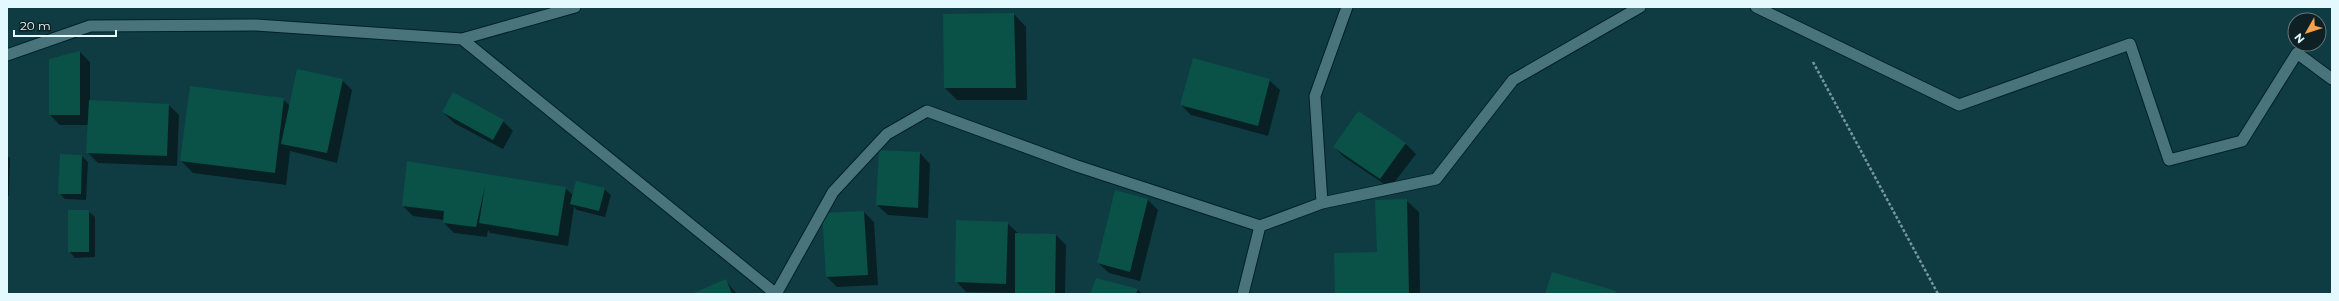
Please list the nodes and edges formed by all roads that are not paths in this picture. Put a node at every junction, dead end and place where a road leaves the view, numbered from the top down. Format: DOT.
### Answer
graph roads {
  1 [pos="575,7"];
  2 [pos="1347,7"];
  3 [pos="1640,7"];
  4 [pos="1756,7"];
  5 [pos="462,40"];
  6 [pos="7,55"];
  7 [pos="2332,79"];
  8 [pos="1322,204"];
  9 [pos="1260,226"];
  10 [pos="776,294"];
  11 [pos="1242,294"];
  1 -- 5 [label="street"];
  2 -- 8 [label="street"];
  3 -- 8 [label="street"];
  4 -- 7 [label="street"];
  5 -- 6 [label="street"];
  5 -- 10 [label="street"];
  8 -- 9 [label="street"];
  9 -- 10 [label="street"];
  9 -- 11 [label="street"];
}
